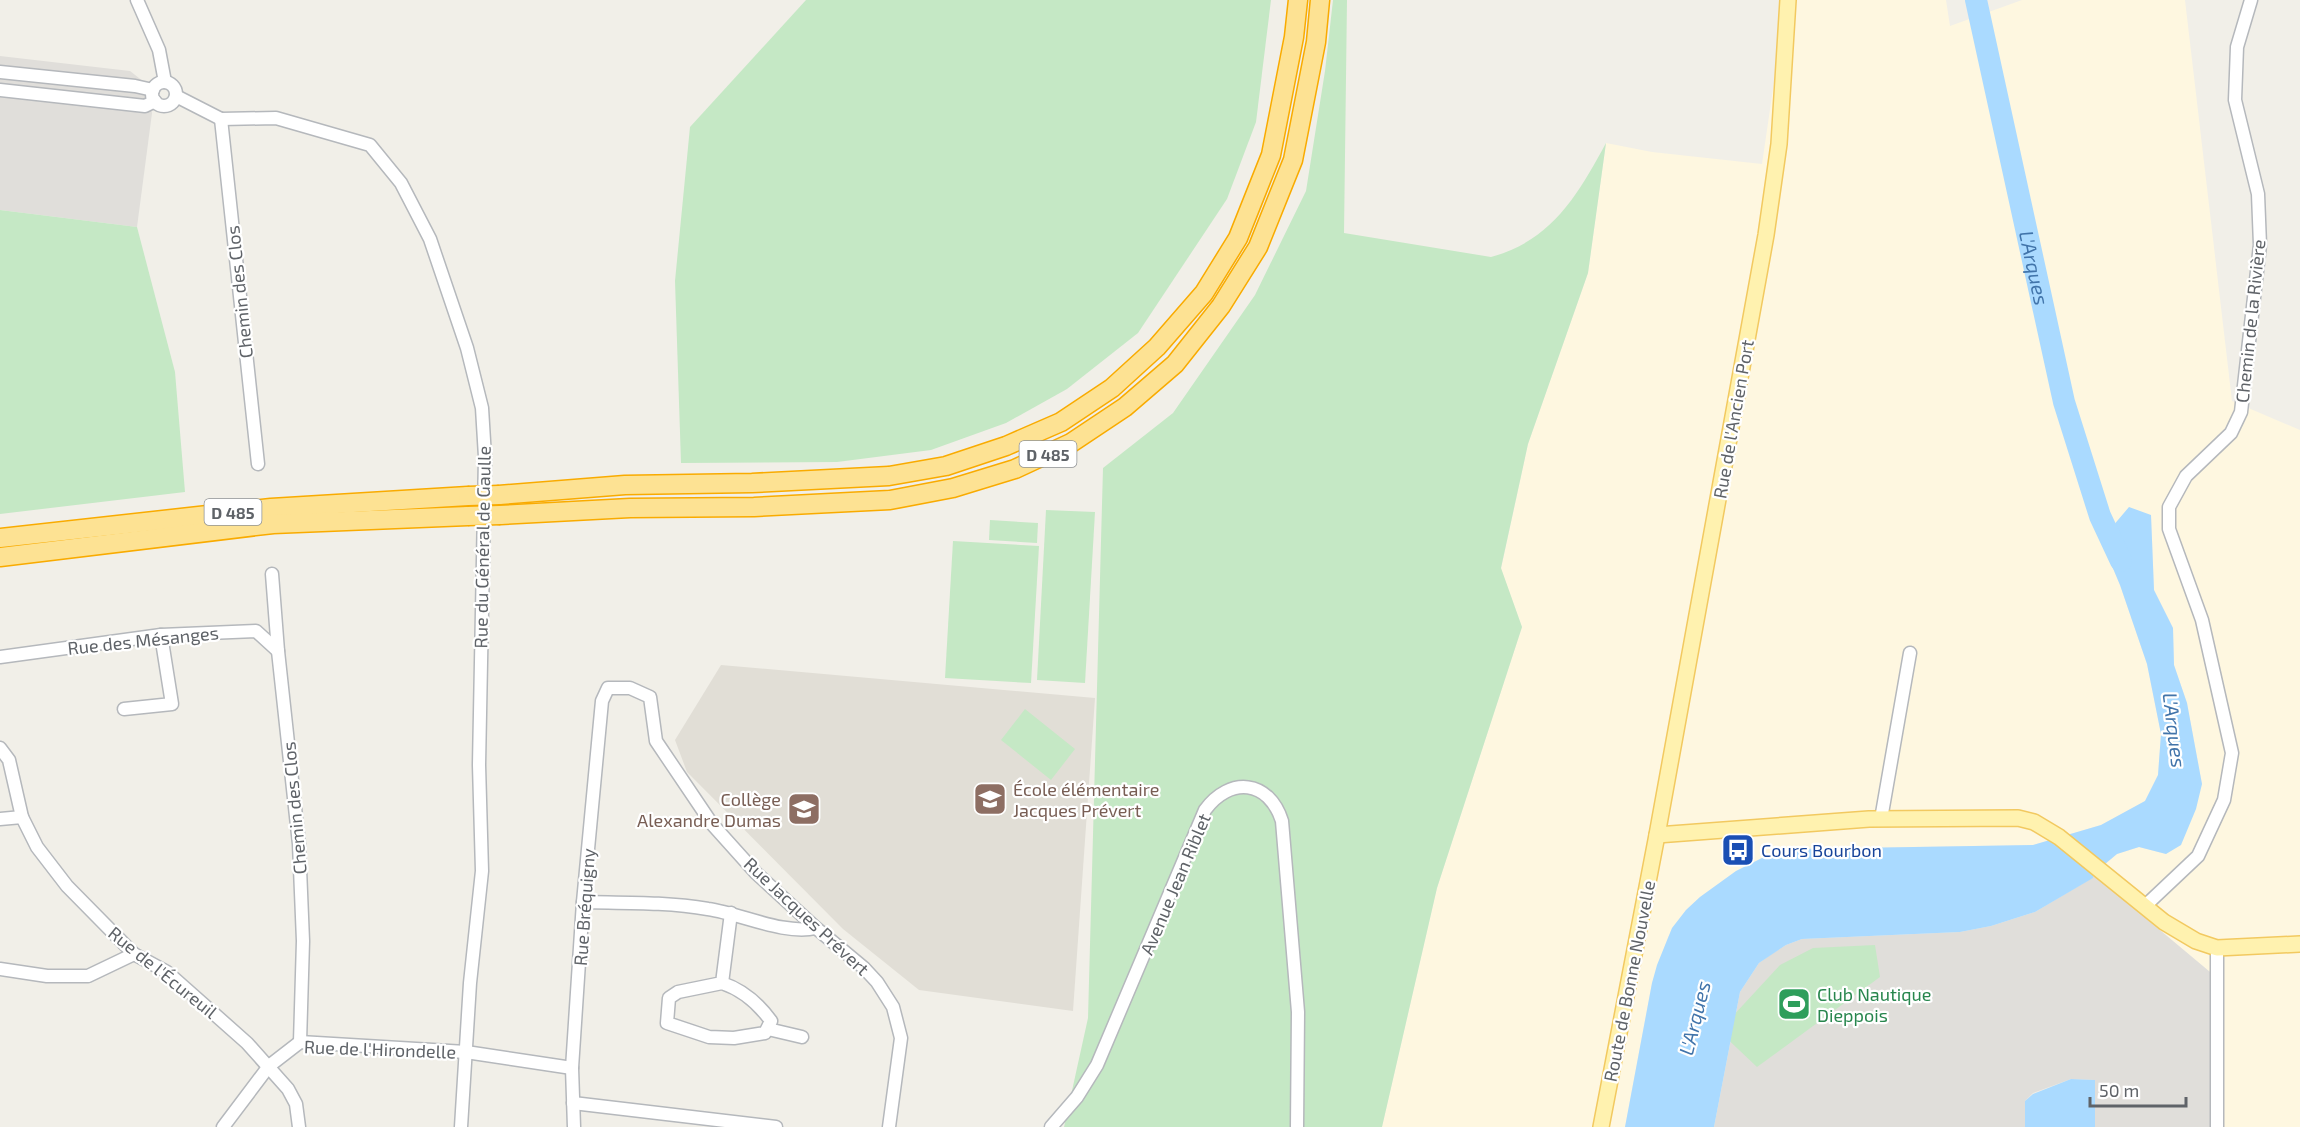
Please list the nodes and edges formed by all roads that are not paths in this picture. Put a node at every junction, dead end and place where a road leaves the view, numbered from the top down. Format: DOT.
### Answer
graph roads {
  1 [pos="137,0"];
  2 [pos="1298,0"];
  3 [pos="1320,0"];
  4 [pos="1788,0"];
  5 [pos="2251,0"];
  6 [pos="0,72"];
  7 [pos="165,82"];
  8 [pos="0,90"];
  9 [pos="154,96"];
  10 [pos="176,96"];
  11 [pos="220,120"];
  12 [pos="258,464"];
  13 [pos="0,538"];
  14 [pos="0,557"];
  15 [pos="272,574"];
  16 [pos="161,635"];
  17 [pos="278,651"];
  18 [pos="1910,653"];
  19 [pos="0,657"];
  20 [pos="608,688"];
  21 [pos="124,709"];
  22 [pos="0,748"];
  23 [pos="22,817"];
  24 [pos="0,819"];
  25 [pos="1881,819"];
  26 [pos="1657,835"];
  27 [pos="583,902"];
  28 [pos="2145,906"];
  29 [pos="731,913"];
  30 [pos="816,928"];
  31 [pos="2300,944"];
  32 [pos="2217,948"];
  33 [pos="134,954"];
  34 [pos="0,969"];
  35 [pos="722,983"];
  36 [pos="768,1029"];
  37 [pos="802,1037"];
  38 [pos="300,1042"];
  39 [pos="466,1052"];
  40 [pos="269,1066"];
  41 [pos="572,1068"];
  42 [pos="573,1103"];
  43 [pos="223,1127"];
  44 [pos="299,1127"];
  45 [pos="461,1127"];
  46 [pos="574,1127"];
  47 [pos="776,1127"];
  48 [pos="889,1127"];
  49 [pos="1051,1127"];
  50 [pos="1297,1127"];
  51 [pos="1601,1127"];
  52 [pos="2217,1127"];
  1 -- 7 [label="street"];
  2 -- 13 [label="highway, D 485, bridge"];
  3 -- 14 [label="highway, D 485, bridge"];
  4 -- 26 [label="main road, Rue de l'Ancien Port"];
  5 -- 28 [label="street, Chemin de la Rivière"];
  6 -- 9 [label="street"];
  7 -- 9 [label="street"];
  7 -- 10 [label="street"];
  8 -- 9 [label="street"];
  9 -- 10 [label="street"];
  10 -- 11 [label="street"];
  11 -- 12 [label="street, Chemin des Clos"];
  11 -- 39 [label="street, Rue du Général de Gaulle"];
  15 -- 17 [label="street, Chemin des Clos"];
  16 -- 17 [label="street, Rue des Mésanges"];
  16 -- 19 [label="street, Rue des Mésanges"];
  16 -- 21 [label="street"];
  17 -- 38 [label="street, Chemin des Clos"];
  18 -- 25 [label="street"];
  20 -- 27 [label="street, Rue Bréquigny"];
  20 -- 30 [label="street, Rue Jacques Prévert"];
  22 -- 23 [label="street, Rue de l'Écureuil"];
  23 -- 24 [label="street"];
  23 -- 33 [label="street, Rue de l'Écureuil"];
  25 -- 26 [label="main road"];
  25 -- 28 [label="main road"];
  26 -- 51 [label="main road, Route de Bonne Nouvelle"];
  27 -- 29 [label="street"];
  27 -- 41 [label="street, Rue Bréquigny"];
  28 -- 32 [label="main road"];
  29 -- 30 [label="street"];
  29 -- 35 [label="street"];
  30 -- 48 [label="street, Rue Jacques Prévert"];
  31 -- 32 [label="main road"];
  32 -- 52 [label="street"];
  33 -- 34 [label="street"];
  33 -- 40 [label="street, Rue de l'Écureuil"];
  35 -- 36 [label="street"];
  35 -- 36 [label="street"];
  36 -- 37 [label="street"];
  38 -- 39 [label="street, Rue de l'Hirondelle"];
  38 -- 40 [label="street, Rue de l'Hirondelle"];
  39 -- 41 [label="street, Rue de l'Hirondelle"];
  39 -- 45 [label="street, Rue du Général de Gaulle"];
  40 -- 43 [label="street, Rue de l'Hirondelle"];
  40 -- 44 [label="street, Rue de l'Écureuil"];
  41 -- 42 [label="street, Rue Bréquigny"];
  42 -- 46 [label="street, Rue Bréquigny"];
  42 -- 47 [label="street"];
  49 -- 50 [label="street, Avenue Jean Riblet"];
}
